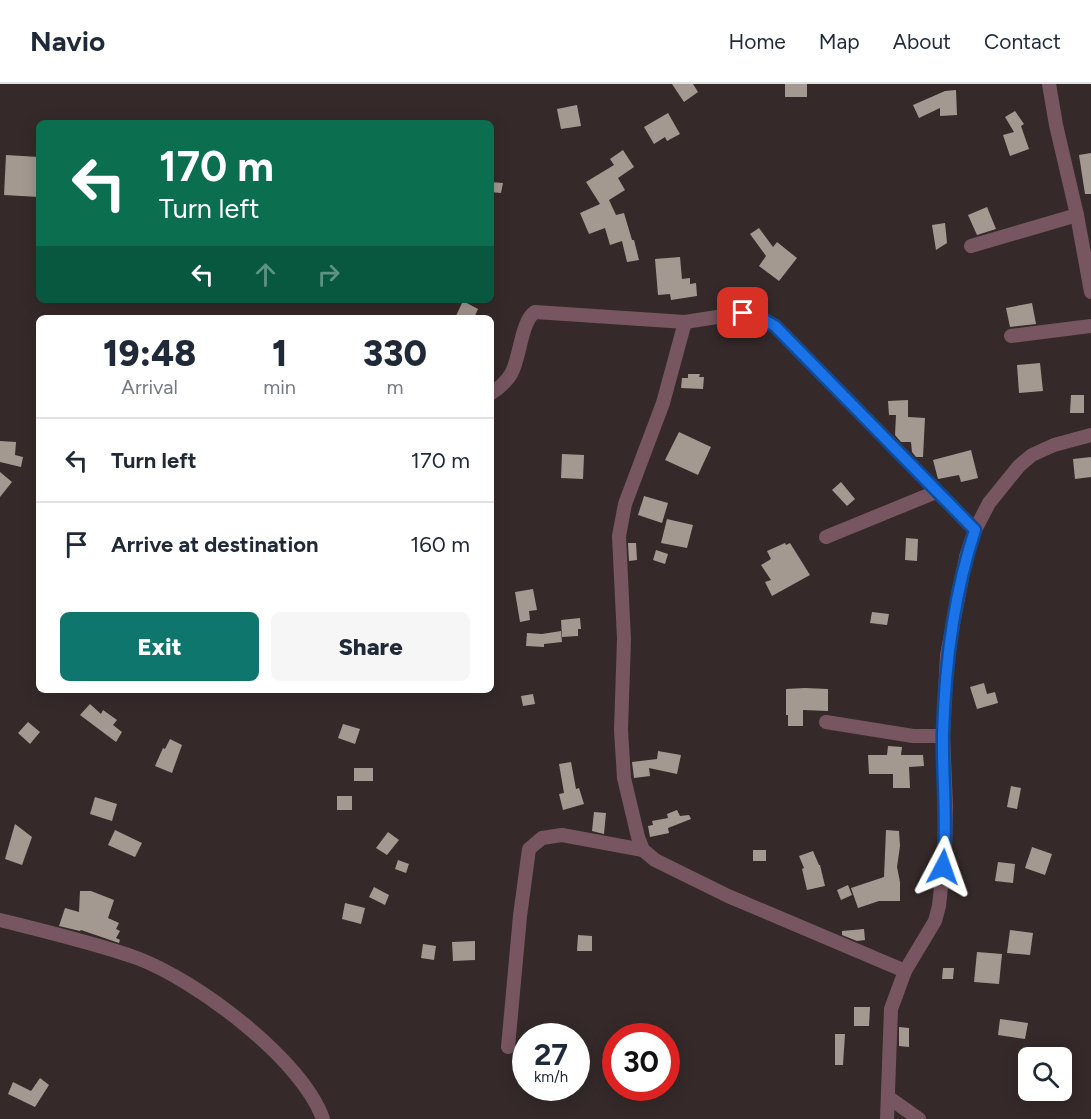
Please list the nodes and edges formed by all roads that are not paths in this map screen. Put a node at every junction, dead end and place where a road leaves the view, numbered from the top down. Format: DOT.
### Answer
graph roads {
  1 [pos="1049,84"];
  2 [pos="1077,215"];
  3 [pos="971,246"];
  4 [pos="1091,292"];
  5 [pos="685,322"];
  6 [pos="1091,326"];
  7 [pos="1011,336"];
  8 [pos="494,392"];
  9 [pos="1091,435"];
  10 [pos="936,492"];
  11 [pos="975,530"];
  12 [pos="826,537"];
  13 [pos="826,722"];
  14 [pos="943,736"];
  15 [pos="644,850"];
  16 [pos="0,920"];
  17 [pos="905,971"];
  18 [pos="508,1047"];
  19 [pos="888,1097"];
  20 [pos="323,1119"];
  21 [pos="887,1119"];
  22 [pos="919,1119"];
  1 -- 2 [label="street"];
  2 -- 3 [label="street"];
  2 -- 4 [label="street"];
  5 -- 8 [label="street"];
  5 -- 10 [label="street"];
  5 -- 15 [label="street"];
  6 -- 7 [label="street"];
  9 -- 11 [label="street"];
  10 -- 11 [label="street"];
  10 -- 12 [label="street"];
  11 -- 14 [label="street"];
  13 -- 14 [label="street"];
  14 -- 17 [label="street"];
  15 -- 17 [label="street"];
  15 -- 18 [label="street"];
  16 -- 20 [label="street"];
  17 -- 19 [label="street"];
  19 -- 21 [label="street"];
  19 -- 22 [label="street"];
}
